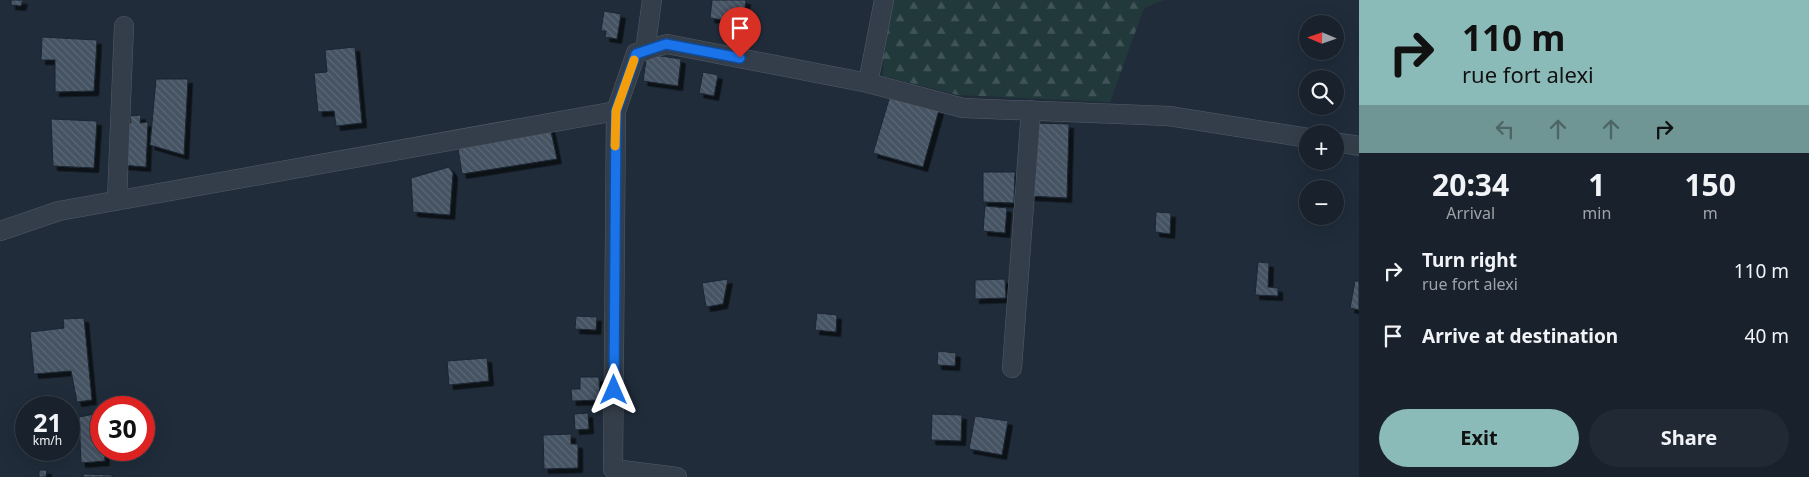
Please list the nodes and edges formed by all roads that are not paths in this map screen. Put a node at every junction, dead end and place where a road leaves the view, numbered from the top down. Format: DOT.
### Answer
graph roads {
  1 [pos="652,0"];
  2 [pos="884,0"];
  3 [pos="124,26"];
  4 [pos="644,51"];
  5 [pos="868,83"];
  6 [pos="1031,110"];
  7 [pos="616,111"];
  8 [pos="1299,137"];
  9 [pos="1344,144"];
  10 [pos="1359,146"];
  11 [pos="117,200"];
  12 [pos="0,231"];
  13 [pos="1012,368"];
  14 [pos="677,477"];
  1 -- 4 [label="street"];
  2 -- 5 [label="street"];
  3 -- 11 [label="street"];
  4 -- 5 [label="street"];
  4 -- 7 [label="street"];
  5 -- 6 [label="street"];
  6 -- 8 [label="street"];
  6 -- 13 [label="street"];
  7 -- 11 [label="street"];
  7 -- 14 [label="street"];
  9 -- 10 [label="street"];
  11 -- 12 [label="street"];
}
